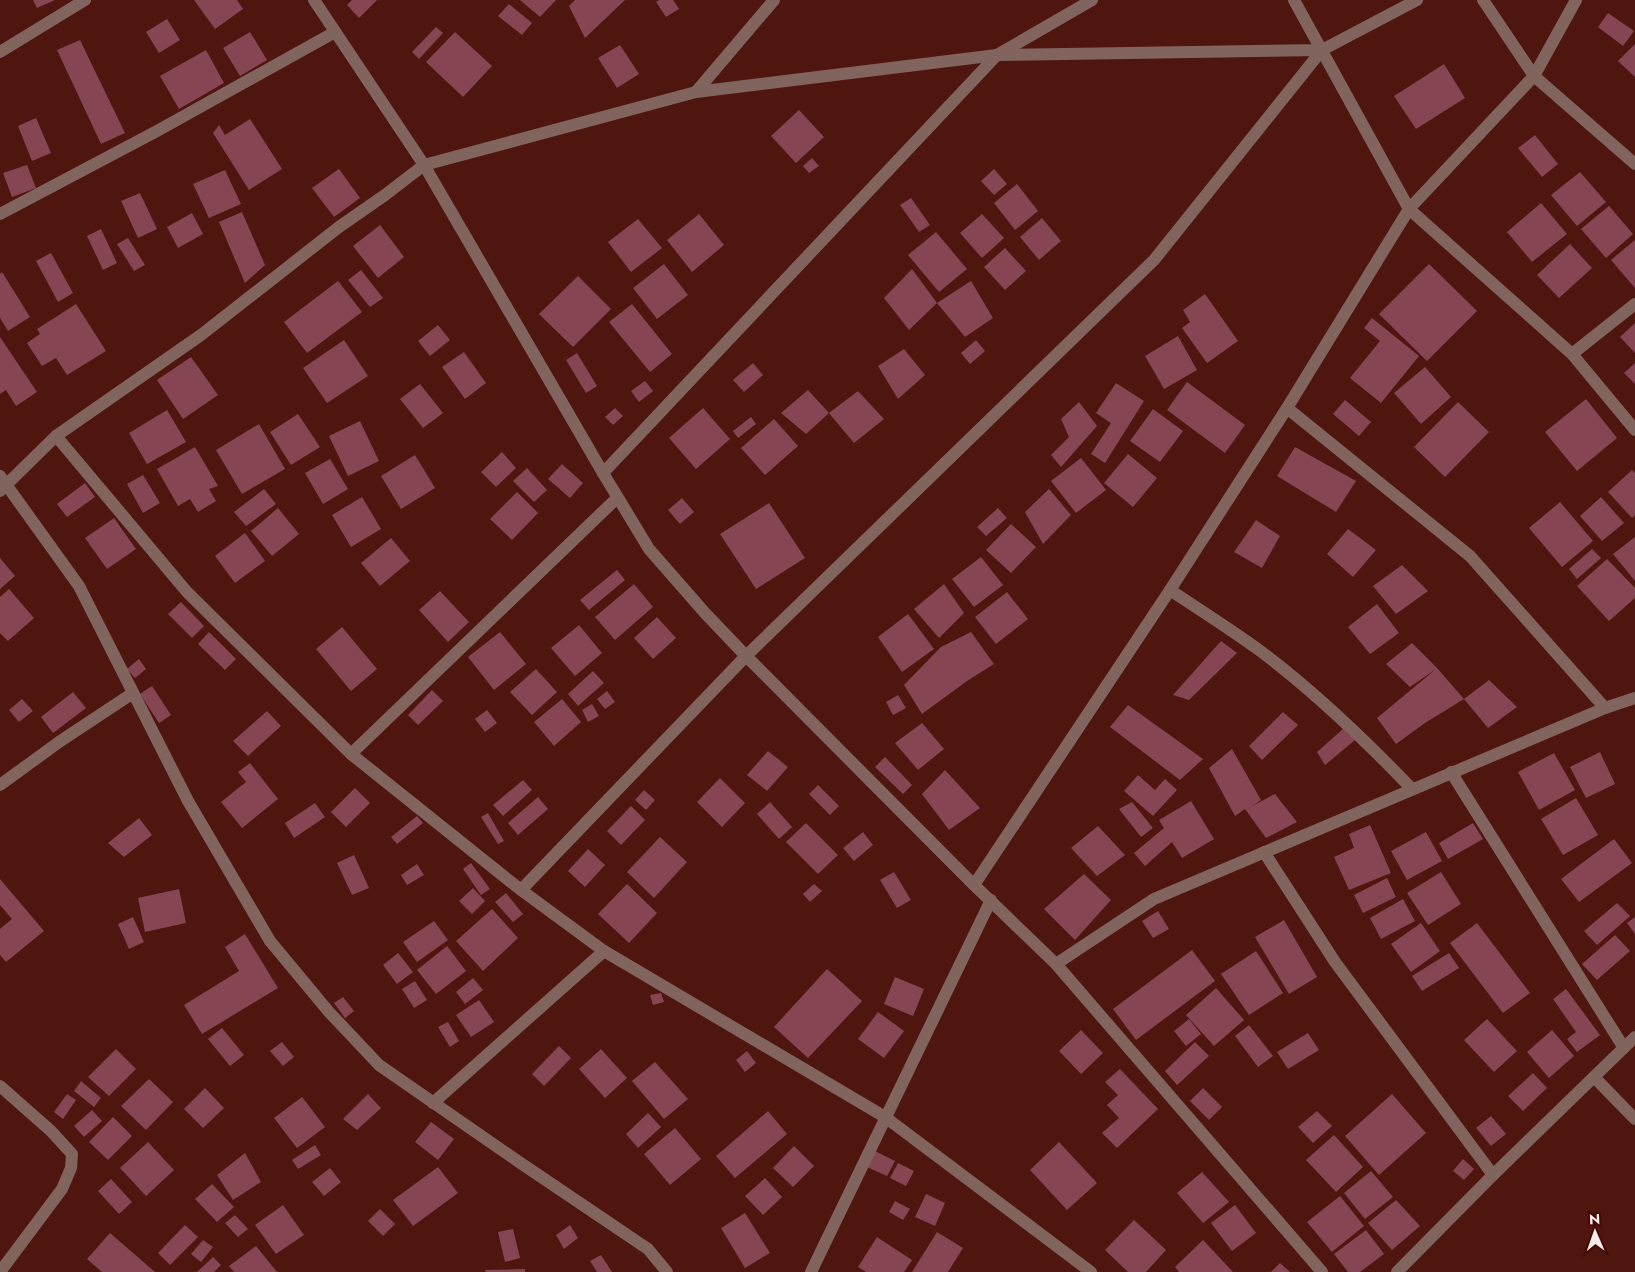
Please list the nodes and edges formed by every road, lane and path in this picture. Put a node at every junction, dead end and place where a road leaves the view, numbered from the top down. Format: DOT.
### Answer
graph roads {
  1 [pos="85,0"];
  2 [pos="314,0"];
  3 [pos="774,0"];
  4 [pos="1092,0"];
  5 [pos="1294,0"];
  6 [pos="1416,0"];
  7 [pos="1483,0"];
  8 [pos="1576,0"];
  9 [pos="335,32"];
  10 [pos="1322,50"];
  11 [pos="0,52"];
  12 [pos="997,55"];
  13 [pos="1534,76"];
  14 [pos="696,92"];
  15 [pos="1635,164"];
  16 [pos="424,165"];
  17 [pos="1409,209"];
  18 [pos="0,214"];
  19 [pos="1635,304"];
  20 [pos="1572,354"];
  21 [pos="1287,408"];
  22 [pos="1635,430"];
  23 [pos="56,436"];
  24 [pos="603,473"];
  25 [pos="2,484"];
  26 [pos="617,498"];
  27 [pos="1170,590"];
  28 [pos="746,656"];
  29 [pos="133,693"];
  30 [pos="1635,699"];
  31 [pos="1605,708"];
  32 [pos="351,754"];
  33 [pos="1451,772"];
  34 [pos="0,785"];
  35 [pos="1412,789"];
  36 [pos="1264,852"];
  37 [pos="974,885"];
  38 [pos="520,890"];
  39 [pos="991,900"];
  40 [pos="604,951"];
  41 [pos="1056,964"];
  42 [pos="1635,1037"];
  43 [pos="1624,1048"];
  44 [pos="1594,1077"];
  45 [pos="0,1086"];
  46 [pos="433,1103"];
  47 [pos="885,1117"];
  48 [pos="1635,1118"];
  49 [pos="1493,1174"];
  50 [pos="0,1272"];
  51 [pos="667,1272"];
  52 [pos="811,1272"];
  53 [pos="1091,1272"];
  54 [pos="1322,1272"];
  55 [pos="1397,1272"];
  1 -- 11 [label="street"];
  2 -- 9 [label="street"];
  3 -- 14 [label="street"];
  4 -- 12 [label="street"];
  5 -- 10 [label="street"];
  6 -- 10 [label="street"];
  7 -- 13 [label="street"];
  8 -- 13 [label="street"];
  9 -- 16 [label="street"];
  9 -- 18 [label="street"];
  10 -- 12 [label="street"];
  10 -- 17 [label="street"];
  10 -- 28 [label="street"];
  12 -- 14 [label="street"];
  12 -- 24 [label="street"];
  13 -- 15 [label="street"];
  13 -- 17 [label="street"];
  14 -- 16 [label="street"];
  16 -- 23 [label="street"];
  16 -- 24 [label="street"];
  17 -- 20 [label="street"];
  17 -- 21 [label="street"];
  19 -- 20 [label="street"];
  20 -- 22 [label="street"];
  21 -- 27 [label="street"];
  21 -- 31 [label="street"];
  23 -- 25 [label="street"];
  23 -- 32 [label="street"];
  24 -- 26 [label="street"];
  25 -- 29 [label="street"];
  26 -- 28 [label="street"];
  26 -- 32 [label="street"];
  27 -- 35 [label="street"];
  27 -- 37 [label="street"];
  28 -- 37 [label="street"];
  28 -- 38 [label="street"];
  29 -- 34 [label="street"];
  29 -- 46 [label="street"];
  30 -- 31 [label="street"];
  31 -- 33 [label="street"];
  32 -- 38 [label="street"];
  33 -- 35 [label="street"];
  33 -- 43 [label="street"];
  35 -- 36 [label="street"];
  36 -- 41 [label="street"];
  36 -- 49 [label="street"];
  37 -- 39 [label="street"];
  38 -- 40 [label="street"];
  39 -- 41 [label="street"];
  39 -- 47 [label="street"];
  40 -- 46 [label="street"];
  40 -- 47 [label="street"];
  41 -- 54 [label="street"];
  42 -- 43 [label="street"];
  43 -- 44 [label="street"];
  44 -- 48 [label="street"];
  44 -- 49 [label="street"];
  45 -- 50 [label="street"];
  46 -- 51 [label="street"];
  47 -- 52 [label="street"];
  47 -- 53 [label="street"];
  49 -- 55 [label="street"];
}
